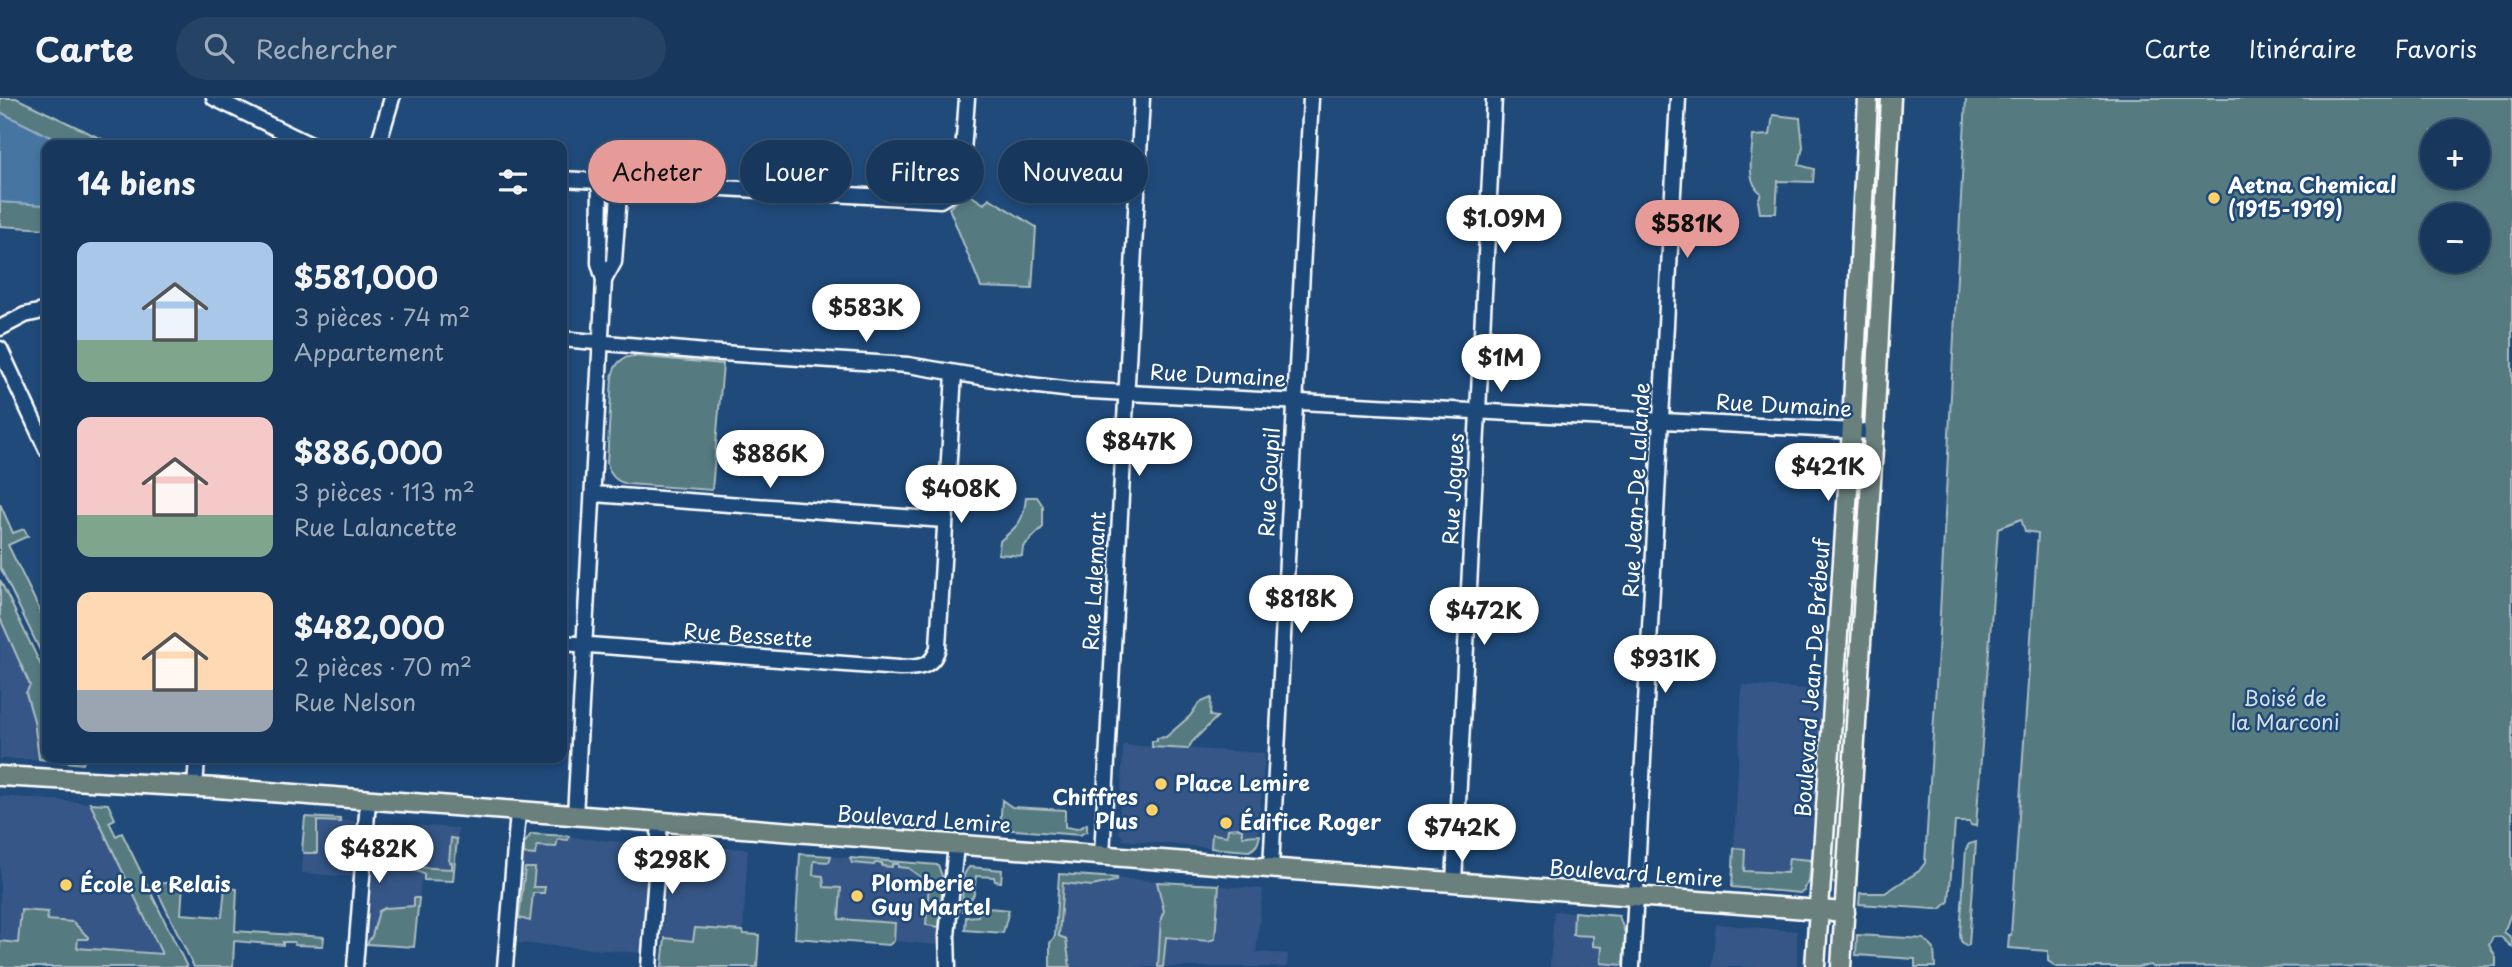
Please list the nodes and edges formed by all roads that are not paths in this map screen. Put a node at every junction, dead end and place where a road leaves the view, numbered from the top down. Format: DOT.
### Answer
graph roads {
  1 [pos="392,98"];
  2 [pos="967,98"];
  3 [pos="1142,98"];
  4 [pos="1311,98"];
  5 [pos="1494,98"];
  6 [pos="1678,98"];
  7 [pos="1868,98"];
  8 [pos="1891,98"];
  9 [pos="218,99"];
  10 [pos="301,140"];
  11 [pos="379,140"];
  12 [pos="567,179"];
  13 [pos="588,180"];
  14 [pos="726,188"];
  15 [pos="599,203"];
  16 [pos="618,203"];
  17 [pos="604,280"];
  18 [pos="42,311"];
  19 [pos="0,328"];
  20 [pos="567,339"];
  21 [pos="601,342"];
  22 [pos="0,349"];
  23 [pos="954,373"];
  24 [pos="1126,393"];
  25 [pos="1296,401"];
  26 [pos="1479,411"];
  27 [pos="1662,421"];
  28 [pos="1852,430"];
  29 [pos="1874,432"];
  30 [pos="42,439"];
  31 [pos="594,494"];
  32 [pos="944,520"];
  33 [pos="567,643"];
  34 [pos="585,645"];
  35 [pos="197,763"];
  36 [pos="0,776"];
  37 [pos="195,788"];
  38 [pos="368,801"];
  39 [pos="518,812"];
  40 [pos="576,816"];
  41 [pos="660,823"];
  42 [pos="956,845"];
  43 [pos="1102,856"];
  44 [pos="1271,868"];
  45 [pos="1454,882"];
  46 [pos="1637,896"];
  47 [pos="1819,910"];
  48 [pos="1845,912"];
  49 [pos="355,967"];
  50 [pos="505,967"];
  51 [pos="649,967"];
  52 [pos="948,967"];
  53 [pos="1632,967"];
  54 [pos="1815,967"];
  55 [pos="1841,967"];
  1 -- 11 [label="street"];
  2 -- 14 [label="street"];
  3 -- 24 [label="street, Rue Lalemant"];
  4 -- 25 [label="street, Rue Goupil"];
  5 -- 26 [label="street, Rue Jogues"];
  6 -- 27 [label="street, Rue Jean-De Lalande"];
  7 -- 28 [label="main road, Boulevard Jean-De Brébeuf"];
  8 -- 29 [label="main road"];
  9 -- 10 [label="street"];
  12 -- 13 [label="street"];
  15 -- 17 [label="street"];
  16 -- 17 [label="street"];
  17 -- 21 [label="street"];
  18 -- 19 [label="street"];
  20 -- 21 [label="street, Rue Dumaine"];
  21 -- 23 [label="street, Rue Dumaine"];
  21 -- 31 [label="street"];
  22 -- 30 [label="street"];
  23 -- 24 [label="street, Rue Dumaine"];
  23 -- 32 [label="street"];
  24 -- 25 [label="street, Rue Dumaine"];
  24 -- 43 [label="street, Rue Lalemant"];
  25 -- 26 [label="street, Rue Dumaine"];
  25 -- 44 [label="street, Rue Goupil"];
  26 -- 27 [label="street, Rue Dumaine"];
  26 -- 45 [label="street, Rue Jogues"];
  27 -- 28 [label="street, Rue Dumaine"];
  27 -- 46 [label="street, Rue Jean-De Lalande"];
  28 -- 29 [label="street, Rue Dumaine"];
  28 -- 47 [label="main road, Boulevard Jean-De Brébeuf"];
  29 -- 48 [label="main road"];
  31 -- 32 [label="street"];
  31 -- 34 [label="street"];
  32 -- 34 [label="street, Rue Bessette"];
  33 -- 34 [label="street, Rue Bessette"];
  34 -- 40 [label="street"];
  35 -- 37 [label="street"];
  36 -- 37 [label="main road, Boulevard Lemire"];
  37 -- 38 [label="main road, Boulevard Lemire"];
  38 -- 39 [label="main road, Boulevard Lemire"];
  38 -- 49 [label="street"];
  39 -- 40 [label="main road, Boulevard Lemire"];
  39 -- 50 [label="street"];
  40 -- 41 [label="main road, Boulevard Lemire"];
  41 -- 42 [label="main road, Boulevard Lemire"];
  41 -- 51 [label="street"];
  42 -- 43 [label="main road, Boulevard Lemire"];
  42 -- 52 [label="street"];
  43 -- 44 [label="main road, Boulevard Lemire"];
  44 -- 45 [label="main road, Boulevard Lemire"];
  45 -- 46 [label="main road, Boulevard Lemire"];
  46 -- 47 [label="main road, Boulevard Lemire"];
  46 -- 53 [label="street, Rue Jean-De Lalande"];
  47 -- 48 [label="main road, Boulevard Lemire"];
  47 -- 54 [label="main road, Boulevard Jean-De Brébeuf"];
  48 -- 55 [label="main road"];
}
